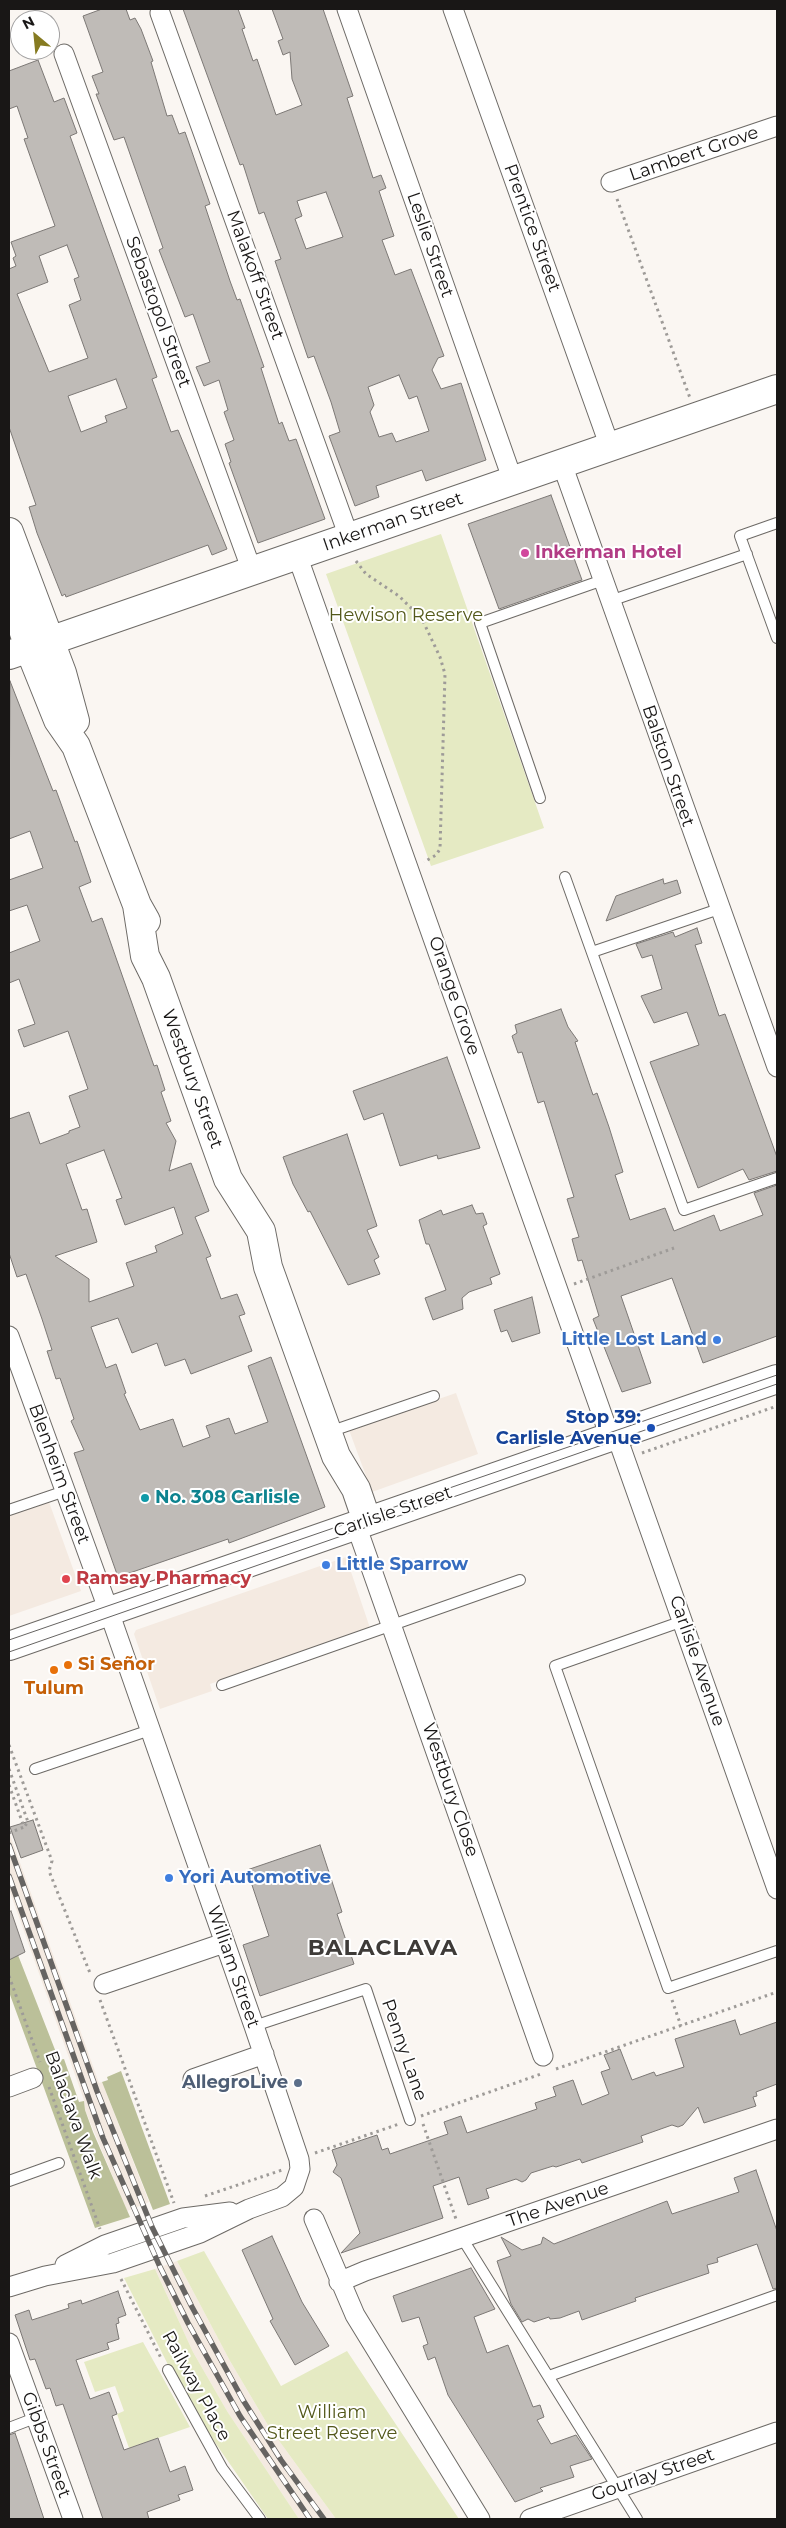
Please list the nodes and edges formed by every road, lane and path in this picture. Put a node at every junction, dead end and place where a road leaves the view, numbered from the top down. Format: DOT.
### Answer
graph roads {
  1 [pos="347,9"];
  2 [pos="453,9"];
  3 [pos="160,13"];
  4 [pos="64,54"];
  5 [pos="777,126"];
  6 [pos="611,182"];
  7 [pos="777,389"];
  8 [pos="697,417"];
  9 [pos="610,447"];
  10 [pos="562,464"];
  11 [pos="513,481"];
  12 [pos="777,522"];
  13 [pos="9,532"];
  14 [pos="353,549"];
  15 [pos="747,554"];
  16 [pos="297,556"];
  17 [pos="252,571"];
  18 [pos="603,580"];
  19 [pos="9,587"];
  20 [pos="610,601"];
  21 [pos="777,638"];
  22 [pos="29,648"];
  23 [pos="540,798"];
  24 [pos="409,868"];
  25 [pos="565,877"];
  26 [pos="719,909"];
  27 [pos="592,952"];
  28 [pos="777,1068"];
  29 [pos="777,1178"];
  30 [pos="674,1248"];
  31 [pos="557,1290"];
  32 [pos="9,1336"];
  33 [pos="777,1379"];
  34 [pos="434,1396"];
  35 [pos="777,1406"];
  36 [pos="617,1443"];
  37 [pos="332,1444"];
  38 [pos="64,1491"];
  39 [pos="9,1510"];
  40 [pos="358,1524"];
  41 [pos="520,1580"];
  42 [pos="108,1611"];
  43 [pos="683,1622"];
  44 [pos="392,1626"];
  45 [pos="9,1646"];
  46 [pos="222,1685"];
  47 [pos="150,1730"];
  48 [pos="9,1745"];
  49 [pos="9,1769"];
  50 [pos="35,1769"];
  51 [pos="9,1786"];
  52 [pos="25,1790"];
  53 [pos="17,1791"];
  54 [pos="23,1826"];
  55 [pos="9,1833"];
  56 [pos="777,1888"];
  57 [pos="224,1943"];
  58 [pos="777,1952"];
  59 [pos="9,1976"];
  60 [pos="98,1986"];
  61 [pos="668,1988"];
  62 [pos="14,1992"];
  63 [pos="777,1992"];
  64 [pos="9,1993"];
  65 [pos="254,2026"];
  66 [pos="682,2026"];
  67 [pos="264,2054"];
  68 [pos="546,2066"];
  69 [pos="40,2076"];
  70 [pos="193,2079"];
  71 [pos="9,2087"];
  72 [pos="415,2118"];
  73 [pos="777,2129"];
  74 [pos="299,2159"];
  75 [pos="58,2164"];
  76 [pos="9,2181"];
  77 [pos="203,2196"];
  78 [pos="175,2206"];
  79 [pos="249,2209"];
  80 [pos="314,2218"];
  81 [pos="462,2238"];
  82 [pos="106,2245"];
  83 [pos="113,2262"];
  84 [pos="45,2276"];
  85 [pos="339,2282"];
  86 [pos="9,2288"];
  87 [pos="777,2295"];
  88 [pos="9,2343"];
  89 [pos="168,2370"];
  90 [pos="549,2376"];
  91 [pos="35,2418"];
  92 [pos="9,2428"];
  93 [pos="777,2432"];
  94 [pos="616,2488"];
  95 [pos="73,2519"];
  96 [pos="260,2519"];
  97 [pos="480,2519"];
  98 [pos="530,2519"];
  99 [pos="637,2519"];
  1 -- 11 [label="street, Leslie Street"];
  2 -- 9 [label="street, Prentice Street"];
  3 -- 14 [label="street, Malakoff Street"];
  4 -- 17 [label="street, Sebastopol Street"];
  5 -- 6 [label="street, Lambert Grove"];
  6 -- 8 [label="path"];
  7 -- 8 [label="street, Inkerman Street"];
  8 -- 9 [label="street, Inkerman Street"];
  9 -- 10 [label="street, Inkerman Street"];
  10 -- 11 [label="street, Inkerman Street"];
  10 -- 18 [label="street, Balston Street"];
  11 -- 14 [label="street, Inkerman Street"];
  12 -- 15 [label="lane"];
  13 -- 22 [label="street, Westbury Street"];
  14 -- 16 [label="street, Inkerman Street"];
  14 -- 24 [label="path"];
  15 -- 20 [label="lane"];
  15 -- 21 [label="lane"];
  16 -- 17 [label="street, Inkerman Street"];
  16 -- 24 [label="street, Orange Grove"];
  17 -- 22 [label="street, Inkerman Street"];
  18 -- 20 [label="street, Balston Street"];
  18 -- 23 [label="lane"];
  19 -- 22 [label="street, Westbury Street"];
  20 -- 26 [label="street, Balston Street"];
  22 -- 37 [label="street, Westbury Street"];
  24 -- 31 [label="street, Orange Grove"];
  25 -- 27 [label="lane"];
  26 -- 27 [label="lane"];
  26 -- 28 [label="street, Balston Street"];
  27 -- 29 [label="lane"];
  30 -- 31 [label="path"];
  31 -- 36 [label="street, Orange Grove"];
  32 -- 38 [label="street, Blenheim Street"];
  33 -- 36 [label="street, Carlisle Street"];
  34 -- 37 [label="lane"];
  35 -- 36 [label="path"];
  36 -- 40 [label="street, Carlisle Street"];
  36 -- 43 [label="street, Carlisle Avenue"];
  37 -- 40 [label="street, Westbury Street"];
  38 -- 39 [label="lane"];
  38 -- 42 [label="street, Blenheim Street"];
  40 -- 42 [label="street, Carlisle Street"];
  40 -- 44 [label="street, Westbury Close"];
  41 -- 44 [label="lane"];
  42 -- 45 [label="street, Carlisle Street"];
  42 -- 47 [label="street, William Street"];
  43 -- 56 [label="street, Carlisle Avenue"];
  43 -- 61 [label="lane"];
  44 -- 46 [label="lane"];
  44 -- 68 [label="street, Westbury Close"];
  47 -- 50 [label="lane"];
  47 -- 57 [label="street, William Street"];
  48 -- 52 [label="path"];
  49 -- 53 [label="path"];
  51 -- 54 [label="path"];
  52 -- 53 [label="path"];
  52 -- 60 [label="path"];
  53 -- 54 [label="path"];
  54 -- 55 [label="path"];
  57 -- 60 [label="street"];
  57 -- 65 [label="street, William Street"];
  58 -- 61 [label="lane"];
  59 -- 62 [label="path, Balaclava Walk"];
  60 -- 78 [label="path"];
  61 -- 66 [label="path"];
  62 -- 64 [label="path"];
  62 -- 69 [label="path, Balaclava Walk"];
  63 -- 66 [label="path"];
  65 -- 67 [label="street, William Street"];
  65 -- 72 [label="lane, Penny Lane"];
  66 -- 68 [label="path"];
  67 -- 70 [label="street"];
  67 -- 74 [label="street, William Street"];
  68 -- 72 [label="path"];
  69 -- 71 [label="street"];
  69 -- 82 [label="path, Balaclava Walk"];
  72 -- 74 [label="path"];
  72 -- 81 [label="path"];
  73 -- 81 [label="street, The Avenue"];
  74 -- 77 [label="path"];
  74 -- 79 [label="street, William Street"];
  75 -- 76 [label="lane"];
  79 -- 82 [label="street"];
  79 -- 83 [label="street"];
  80 -- 85 [label="street"];
  81 -- 85 [label="street, The Avenue"];
  81 -- 90 [label="lane"];
  82 -- 84 [label="street"];
  83 -- 84 [label="street"];
  83 -- 89 [label="path, Railway Place"];
  84 -- 86 [label="street"];
  85 -- 97 [label="street"];
  87 -- 90 [label="lane"];
  88 -- 91 [label="street, Gibbs Street"];
  89 -- 96 [label="lane, Railway Place"];
  90 -- 94 [label="lane"];
  91 -- 92 [label="lane"];
  91 -- 95 [label="street, Gibbs Street"];
  93 -- 94 [label="street, Gourlay Street"];
  94 -- 98 [label="street, Gourlay Street"];
  94 -- 99 [label="lane"];
}
